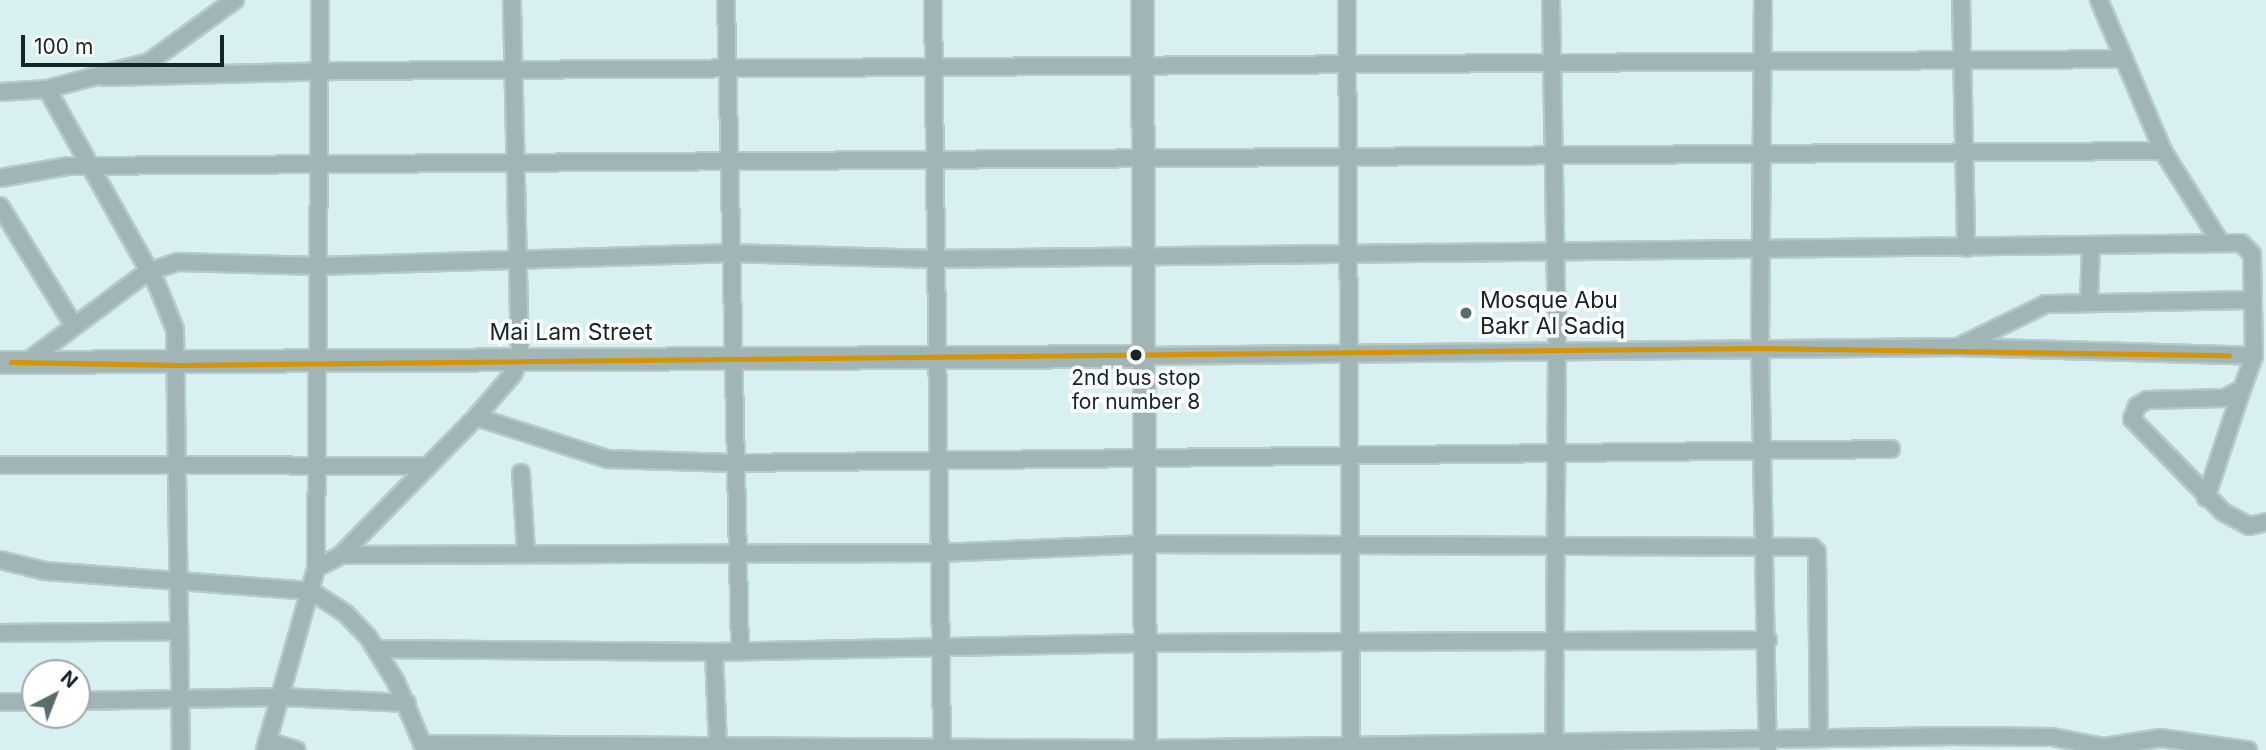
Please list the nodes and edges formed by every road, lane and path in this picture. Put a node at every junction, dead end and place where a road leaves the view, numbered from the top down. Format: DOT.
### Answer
graph roads {
  1 [pos="235,0"];
  2 [pos="320,0"];
  3 [pos="512,0"];
  4 [pos="726,0"];
  5 [pos="933,0"];
  6 [pos="1142,0"];
  7 [pos="1347,0"];
  8 [pos="1551,0"];
  9 [pos="1763,0"];
  10 [pos="1961,0"];
  11 [pos="2099,0"];
  12 [pos="2124,59"];
  13 [pos="1961,63"];
  14 [pos="1554,64"];
  15 [pos="1763,65"];
  16 [pos="727,68"];
  17 [pos="1348,68"];
  18 [pos="1142,69"];
  19 [pos="934,70"];
  20 [pos="320,72"];
  21 [pos="513,72"];
  22 [pos="104,77"];
  23 [pos="47,89"];
  24 [pos="0,92"];
  25 [pos="2164,151"];
  26 [pos="1962,154"];
  27 [pos="1554,157"];
  28 [pos="1763,157"];
  29 [pos="1140,158"];
  30 [pos="1350,160"];
  31 [pos="935,161"];
  32 [pos="727,162"];
  33 [pos="518,165"];
  34 [pos="93,167"];
  35 [pos="319,167"];
  36 [pos="0,178"];
  37 [pos="0,206"];
  38 [pos="2220,242"];
  39 [pos="2091,246"];
  40 [pos="1764,248"];
  41 [pos="1966,248"];
  42 [pos="728,253"];
  43 [pos="1141,254"];
  44 [pos="1554,254"];
  45 [pos="1349,255"];
  46 [pos="933,259"];
  47 [pos="519,260"];
  48 [pos="319,267"];
  49 [pos="147,272"];
  50 [pos="2253,300"];
  51 [pos="2089,302"];
  52 [pos="74,326"];
  53 [pos="1760,348"];
  54 [pos="1958,348"];
  55 [pos="1350,354"];
  56 [pos="1557,354"];
  57 [pos="934,356"];
  58 [pos="1141,356"];
  59 [pos="2254,356"];
  60 [pos="520,358"];
  61 [pos="731,358"];
  62 [pos="319,359"];
  63 [pos="28,361"];
  64 [pos="0,362"];
  65 [pos="180,365"];
  66 [pos="2242,389"];
  67 [pos="476,416"];
  68 [pos="1891,449"];
  69 [pos="1762,450"];
  70 [pos="1557,453"];
  71 [pos="1144,457"];
  72 [pos="1351,457"];
  73 [pos="940,459"];
  74 [pos="733,463"];
  75 [pos="318,464"];
  76 [pos="0,465"];
  77 [pos="178,465"];
  78 [pos="425,466"];
  79 [pos="522,473"];
  80 [pos="2206,498"];
  81 [pos="2266,522"];
  82 [pos="1147,544"];
  83 [pos="1767,545"];
  84 [pos="1353,547"];
  85 [pos="1556,549"];
  86 [pos="526,552"];
  87 [pos="939,553"];
  88 [pos="341,555"];
  89 [pos="735,555"];
  90 [pos="0,560"];
  91 [pos="316,568"];
  92 [pos="179,579"];
  93 [pos="310,591"];
  94 [pos="179,631"];
  95 [pos="0,633"];
  96 [pos="1557,639"];
  97 [pos="1768,640"];
  98 [pos="1352,642"];
  99 [pos="1148,643"];
  100 [pos="941,648"];
  101 [pos="376,649"];
  102 [pos="740,650"];
  103 [pos="714,652"];
  104 [pos="281,698"];
  105 [pos="182,700"];
  106 [pos="91,701"];
  107 [pos="0,702"];
  108 [pos="21,702"];
  109 [pos="407,703"];
  110 [pos="1819,737"];
  111 [pos="1768,744"];
  112 [pos="266,746"];
  113 [pos="1554,746"];
  114 [pos="423,747"];
  115 [pos="942,747"];
  116 [pos="718,748"];
  117 [pos="1351,748"];
  118 [pos="698,749"];
  119 [pos="181,750"];
  120 [pos="297,750"];
  121 [pos="1145,750"];
  122 [pos="2248,750"];
  1 -- 22 [label="street"];
  2 -- 20 [label="street"];
  3 -- 21 [label="street"];
  4 -- 16 [label="street"];
  5 -- 19 [label="street"];
  6 -- 18 [label="street"];
  7 -- 17 [label="street"];
  8 -- 14 [label="street"];
  9 -- 15 [label="street"];
  10 -- 13 [label="street"];
  11 -- 12 [label="street"];
  12 -- 13 [label="street"];
  12 -- 25 [label="street"];
  13 -- 15 [label="street"];
  13 -- 26 [label="street"];
  14 -- 15 [label="street"];
  14 -- 17 [label="street"];
  14 -- 27 [label="street"];
  15 -- 28 [label="street"];
  16 -- 19 [label="street"];
  16 -- 21 [label="street"];
  16 -- 32 [label="street"];
  17 -- 18 [label="street"];
  17 -- 30 [label="street"];
  18 -- 19 [label="street"];
  18 -- 29 [label="street"];
  19 -- 31 [label="street"];
  20 -- 21 [label="street"];
  20 -- 22 [label="street"];
  20 -- 35 [label="street"];
  21 -- 33 [label="street"];
  22 -- 23 [label="street"];
  23 -- 24 [label="street"];
  23 -- 34 [label="street"];
  25 -- 26 [label="street"];
  25 -- 38 [label="street"];
  26 -- 28 [label="street"];
  26 -- 41 [label="street"];
  27 -- 28 [label="street"];
  27 -- 30 [label="street"];
  27 -- 44 [label="street"];
  28 -- 40 [label="street"];
  29 -- 30 [label="street"];
  29 -- 31 [label="street"];
  29 -- 43 [label="street"];
  30 -- 45 [label="street"];
  31 -- 32 [label="street"];
  31 -- 46 [label="street"];
  32 -- 33 [label="street"];
  32 -- 42 [label="street"];
  33 -- 35 [label="street"];
  33 -- 47 [label="street"];
  34 -- 35 [label="street"];
  34 -- 36 [label="street"];
  34 -- 49 [label="street"];
  35 -- 48 [label="street"];
  37 -- 52 [label="street"];
  38 -- 39 [label="street"];
  38 -- 50 [label="street"];
  39 -- 41 [label="street"];
  39 -- 51 [label="street"];
  40 -- 41 [label="street"];
  40 -- 44 [label="street"];
  40 -- 53 [label="street"];
  42 -- 46 [label="street"];
  42 -- 47 [label="street"];
  42 -- 61 [label="street"];
  43 -- 45 [label="street"];
  43 -- 46 [label="street"];
  43 -- 58 [label="street"];
  44 -- 45 [label="street"];
  44 -- 56 [label="street"];
  45 -- 55 [label="street"];
  46 -- 57 [label="street"];
  47 -- 48 [label="street"];
  47 -- 60 [label="street"];
  48 -- 49 [label="street"];
  48 -- 62 [label="street"];
  49 -- 52 [label="street"];
  49 -- 65 [label="street"];
  50 -- 51 [label="street"];
  50 -- 59 [label="street"];
  51 -- 54 [label="street"];
  52 -- 63 [label="street"];
  53 -- 54 [label="street"];
  53 -- 56 [label="street"];
  53 -- 69 [label="street"];
  54 -- 59 [label="street"];
  55 -- 56 [label="street"];
  55 -- 58 [label="street"];
  55 -- 72 [label="street"];
  56 -- 70 [label="street"];
  57 -- 58 [label="street, Mai Lam Street"];
  57 -- 61 [label="street, Mai Lam Street"];
  57 -- 73 [label="street"];
  58 -- 71 [label="street"];
  59 -- 66 [label="street"];
  60 -- 61 [label="street, Mai Lam Street"];
  60 -- 62 [label="street, Mai Lam Street"];
  60 -- 67 [label="street"];
  61 -- 74 [label="street"];
  62 -- 65 [label="street, Mai Lam Street"];
  62 -- 75 [label="street"];
  63 -- 64 [label="street, Mai Lam Street"];
  63 -- 65 [label="street, Mai Lam Street"];
  65 -- 77 [label="street"];
  66 -- 80 [label="street"];
  66 -- 80 [label="street"];
  67 -- 74 [label="street"];
  67 -- 78 [label="street"];
  68 -- 69 [label="street"];
  69 -- 70 [label="street"];
  69 -- 83 [label="street"];
  70 -- 72 [label="street"];
  70 -- 85 [label="street"];
  71 -- 72 [label="street"];
  71 -- 73 [label="street"];
  71 -- 82 [label="street"];
  72 -- 84 [label="street"];
  73 -- 74 [label="street"];
  73 -- 87 [label="street"];
  74 -- 89 [label="street"];
  75 -- 77 [label="street"];
  75 -- 78 [label="street"];
  75 -- 91 [label="street"];
  76 -- 77 [label="street"];
  77 -- 92 [label="street"];
  78 -- 88 [label="street"];
  79 -- 86 [label="street"];
  80 -- 81 [label="street"];
  82 -- 84 [label="street"];
  82 -- 87 [label="street"];
  82 -- 99 [label="street"];
  83 -- 85 [label="street"];
  83 -- 97 [label="street"];
  83 -- 110 [label="street"];
  84 -- 85 [label="street"];
  84 -- 98 [label="street"];
  85 -- 96 [label="street"];
  86 -- 88 [label="street"];
  86 -- 89 [label="street"];
  87 -- 89 [label="street"];
  87 -- 100 [label="street"];
  88 -- 91 [label="street"];
  89 -- 102 [label="street"];
  90 -- 92 [label="street"];
  91 -- 93 [label="street"];
  92 -- 93 [label="street"];
  92 -- 94 [label="street"];
  93 -- 101 [label="street"];
  93 -- 104 [label="street"];
  94 -- 95 [label="street"];
  94 -- 105 [label="street"];
  96 -- 97 [label="street"];
  96 -- 98 [label="street"];
  96 -- 113 [label="street"];
  97 -- 111 [label="street"];
  98 -- 99 [label="street"];
  98 -- 117 [label="street"];
  99 -- 100 [label="street"];
  99 -- 121 [label="street"];
  100 -- 102 [label="street"];
  100 -- 115 [label="street"];
  101 -- 103 [label="street"];
  101 -- 109 [label="street"];
  102 -- 103 [label="street"];
  103 -- 116 [label="street"];
  104 -- 105 [label="street"];
  104 -- 109 [label="street"];
  104 -- 112 [label="street"];
  105 -- 106 [label="street"];
  105 -- 119 [label="street"];
  107 -- 108 [label="street"];
  109 -- 114 [label="street"];
  110 -- 111 [label="street"];
  110 -- 122 [label="street"];
  111 -- 113 [label="street"];
  112 -- 120 [label="street"];
  113 -- 117 [label="street"];
  114 -- 118 [label="street"];
  115 -- 116 [label="street"];
  115 -- 121 [label="street"];
  116 -- 118 [label="street"];
  117 -- 121 [label="street"];
}
